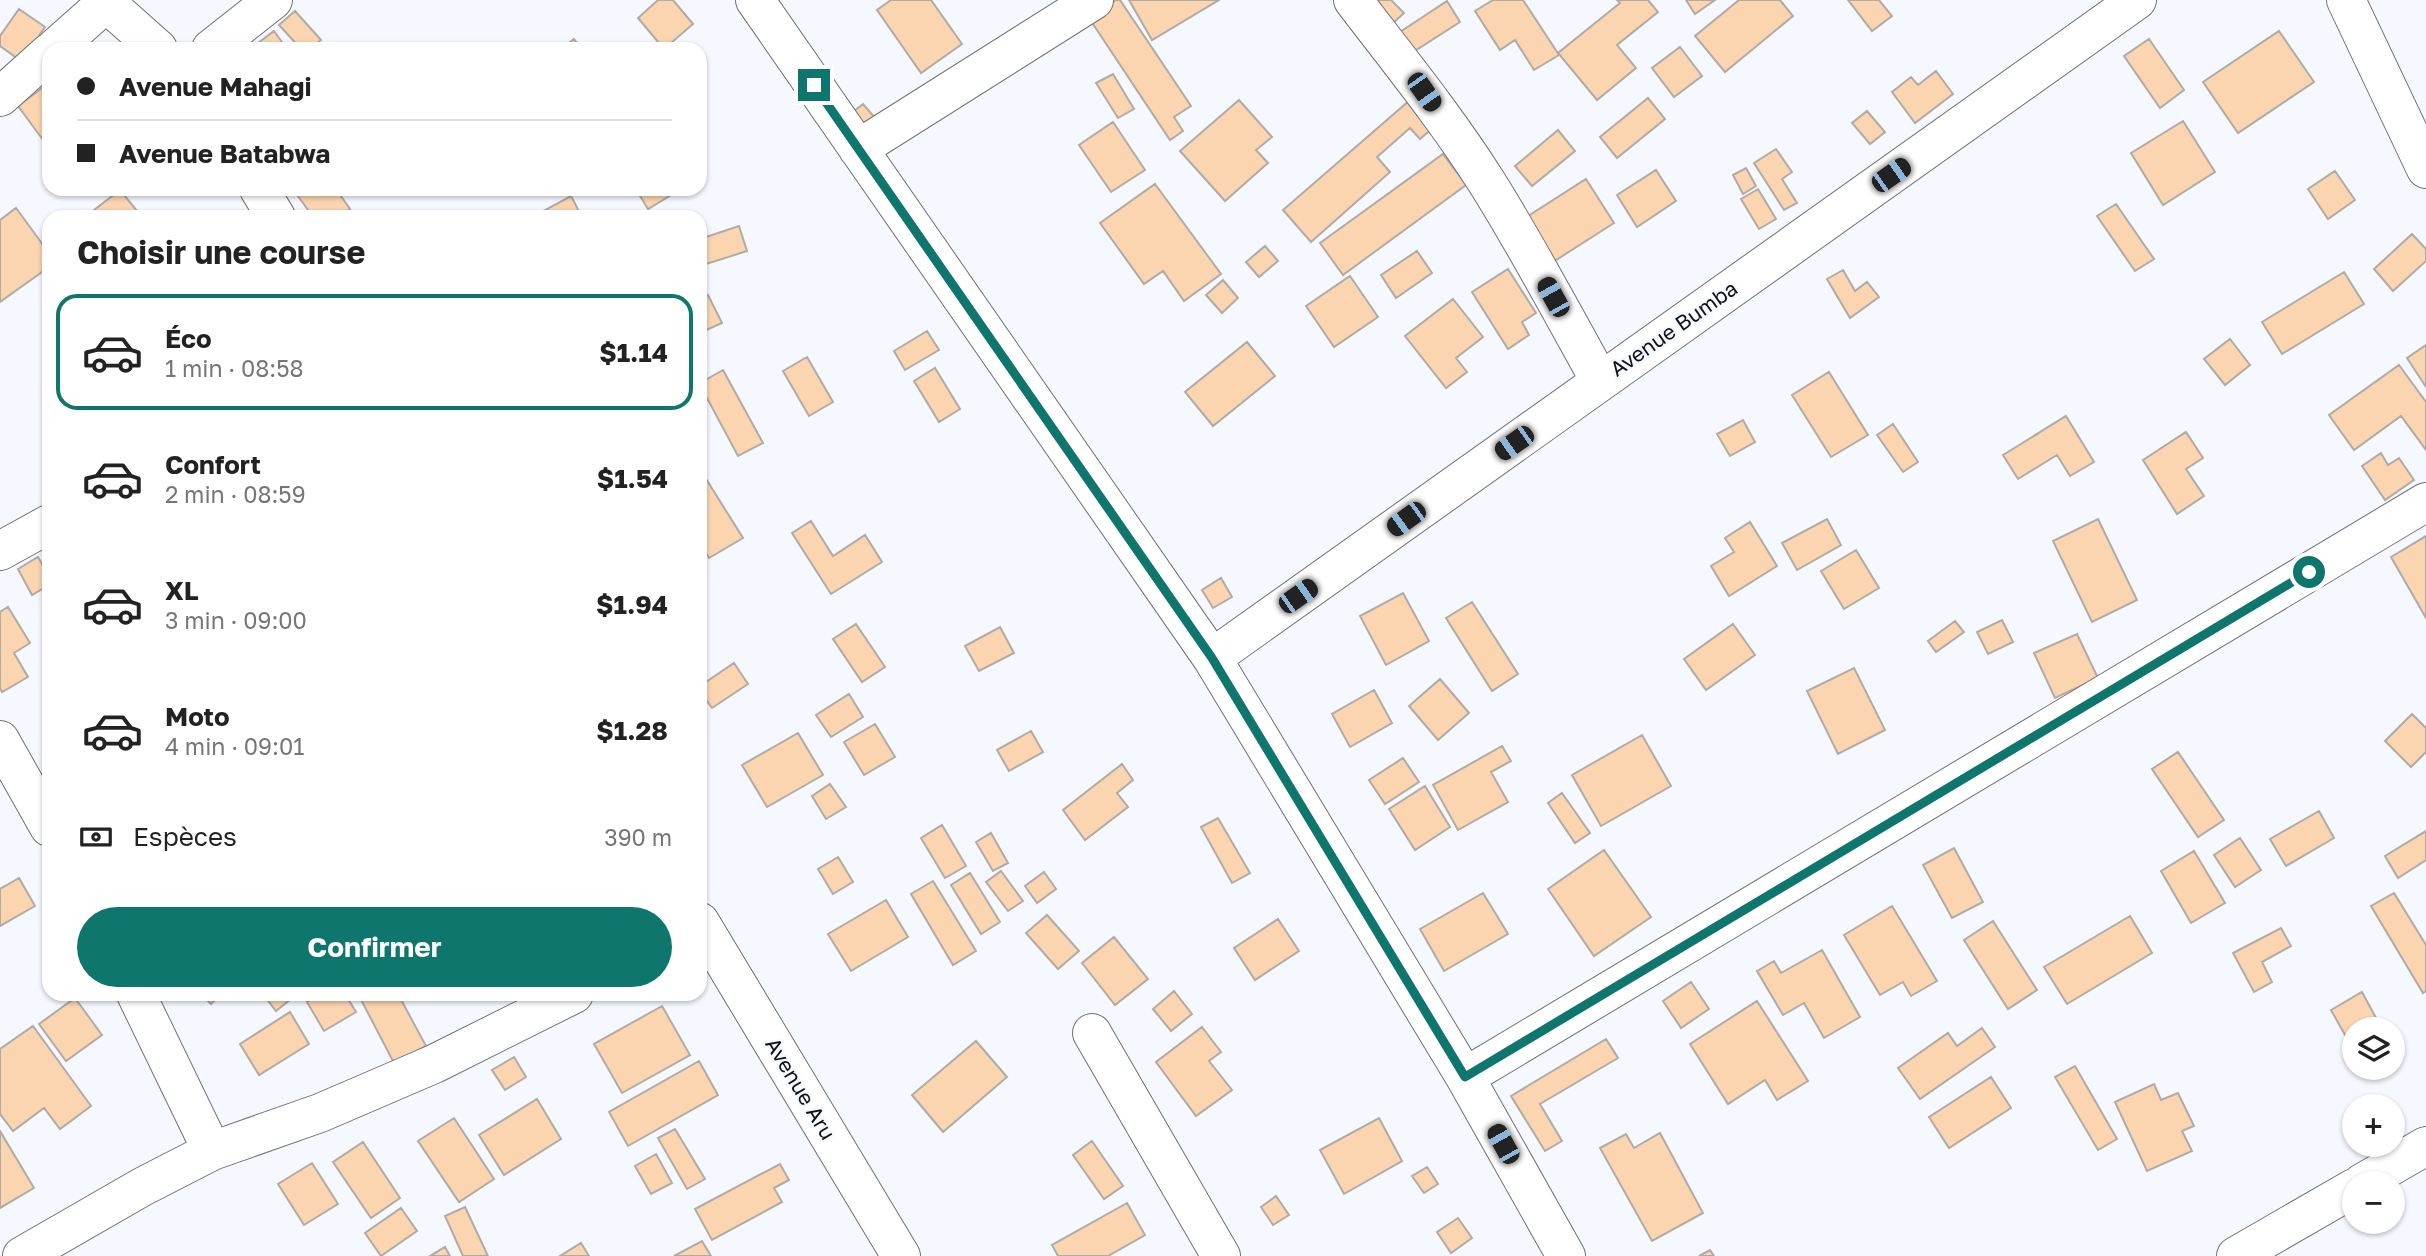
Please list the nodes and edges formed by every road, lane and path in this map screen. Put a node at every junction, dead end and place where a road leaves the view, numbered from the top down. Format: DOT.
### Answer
graph roads {
  1 [pos="273,0"];
  2 [pos="755,0"];
  3 [pos="1094,0"];
  4 [pos="1353,0"];
  5 [pos="2137,0"];
  6 [pos="2346,0"];
  7 [pos="105,1"];
  8 [pos="61,42"];
  9 [pos="150,42"];
  10 [pos="220,42"];
  11 [pos="42,59"];
  12 [pos="0,97"];
  13 [pos="858,149"];
  14 [pos="2426,169"];
  15 [pos="1600,381"];
  16 [pos="2426,502"];
  17 [pos="42,528"];
  18 [pos="0,551"];
  19 [pos="1212,658"];
  20 [pos="0,740"];
  21 [pos="42,815"];
  22 [pos="707,935"];
  23 [pos="139,1001"];
  24 [pos="560,1001"];
  25 [pos="1092,1033"];
  26 [pos="1465,1077"];
  27 [pos="2426,1146"];
  28 [pos="212,1151"];
  29 [pos="2383,1171"];
  30 [pos="2342,1195"];
  31 [pos="22,1256"];
  32 [pos="901,1256"];
  33 [pos="1222,1256"];
  34 [pos="1566,1256"];
  35 [pos="2236,1256"];
  1 -- 10 [label="street"];
  2 -- 13 [label="street"];
  3 -- 13 [label="street"];
  4 -- 15 [label="street"];
  5 -- 15 [label="street, Avenue Bumba"];
  6 -- 14 [label="street"];
  7 -- 8 [label="street"];
  7 -- 9 [label="street"];
  11 -- 12 [label="street"];
  13 -- 19 [label="street"];
  15 -- 19 [label="street, Avenue Bumba"];
  16 -- 26 [label="street"];
  17 -- 18 [label="street"];
  19 -- 26 [label="street"];
  20 -- 21 [label="street"];
  22 -- 32 [label="street, Avenue Aru"];
  23 -- 28 [label="street"];
  24 -- 28 [label="street"];
  25 -- 33 [label="street"];
  26 -- 34 [label="street"];
  27 -- 29 [label="street"];
  28 -- 31 [label="street"];
  30 -- 35 [label="street"];
}
